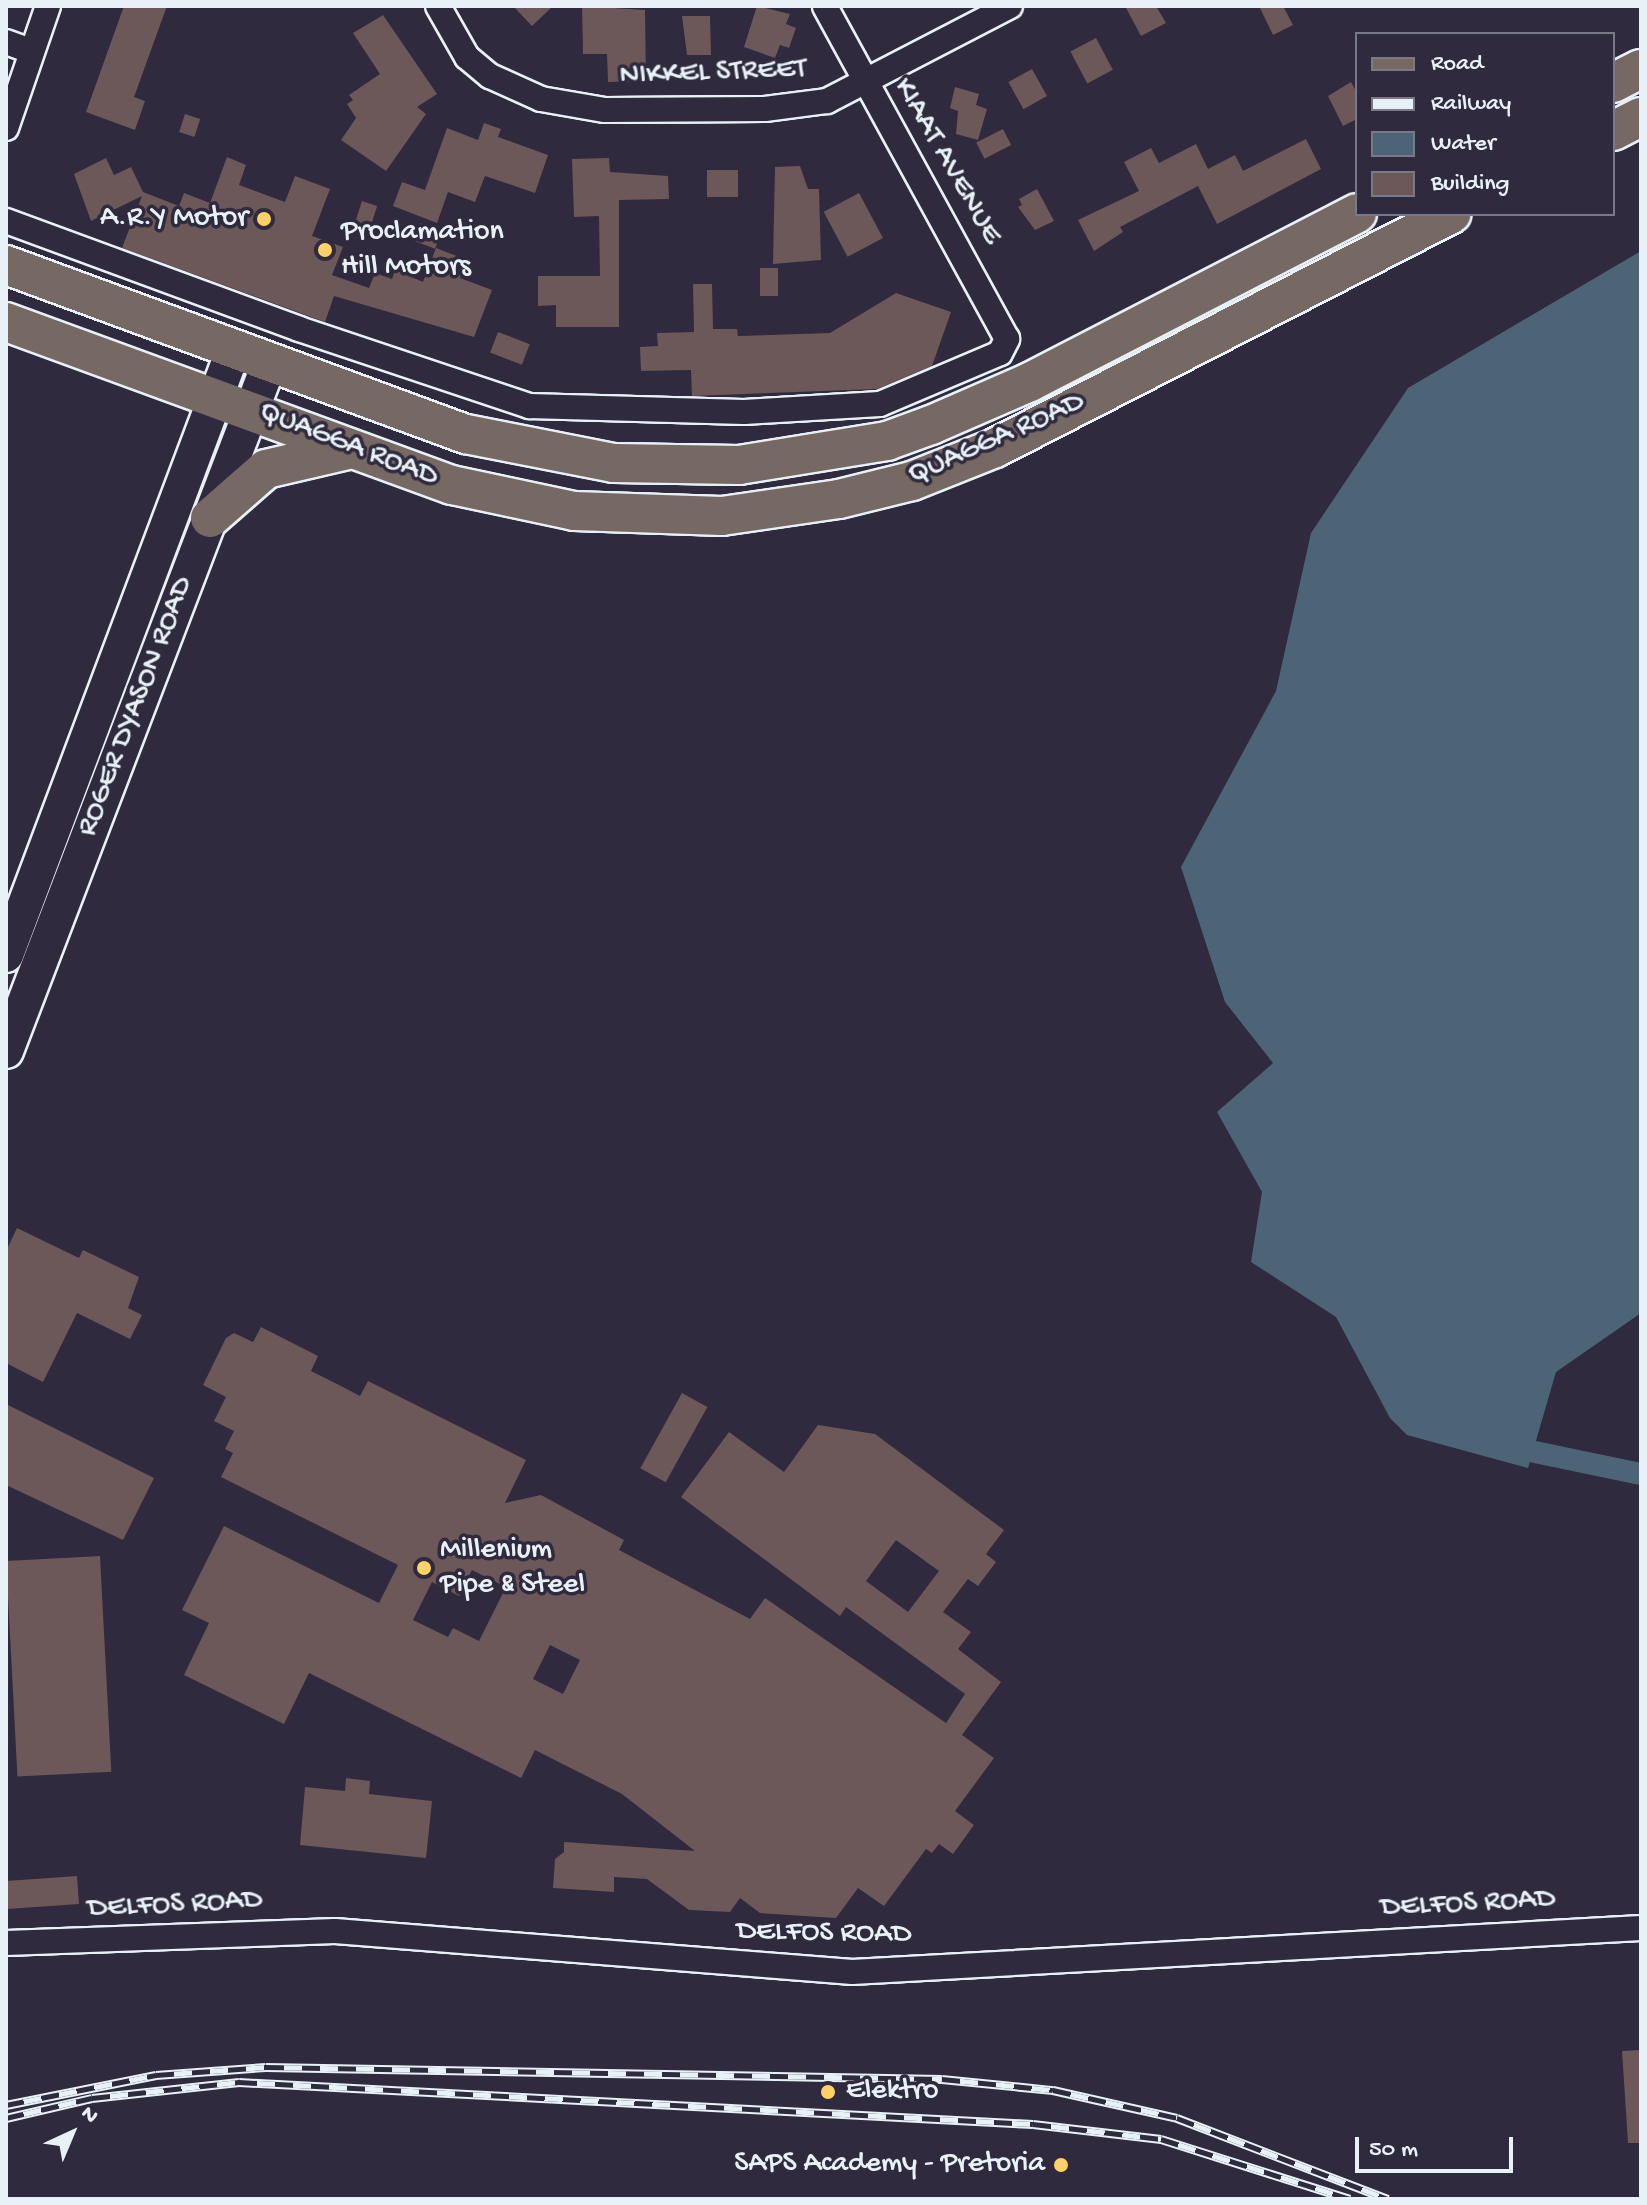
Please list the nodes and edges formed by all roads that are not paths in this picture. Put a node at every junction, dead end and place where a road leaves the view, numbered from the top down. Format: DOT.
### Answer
graph roads {
  1 [pos="48,6"];
  2 [pos="438,6"];
  3 [pos="825,6"];
  4 [pos="1010,6"];
  5 [pos="6,42"];
  6 [pos="31,51"];
  7 [pos="1641,69"];
  8 [pos="1615,82"];
  9 [pos="865,84"];
  10 [pos="1641,117"];
  11 [pos="6,128"];
  12 [pos="1615,130"];
  13 [pos="1355,214"];
  14 [pos="1447,216"];
  15 [pos="6,221"];
  16 [pos="6,265"];
  17 [pos="6,322"];
  18 [pos="233,351"];
  19 [pos="269,364"];
  20 [pos="234,402"];
  21 [pos="351,450"];
  22 [pos="210,518"];
  23 [pos="6,955"];
  24 [pos="6,1051"];
  25 [pos="1641,1928"];
  26 [pos="6,1943"];
  1 -- 6 [label="street"];
  2 -- 9 [label="street, NIKKEL STREET"];
  3 -- 9 [label="street, KIAAT AVENUE"];
  4 -- 9 [label="street, NIKKEL STREET"];
  5 -- 6 [label="street"];
  6 -- 11 [label="street"];
  7 -- 8 [label="main road"];
  9 -- 15 [label="street, KIAAT AVENUE"];
  10 -- 12 [label="main road"];
  13 -- 19 [label="main road, QUAGGA ROAD"];
  14 -- 21 [label="main road, QUAGGA ROAD"];
  16 -- 18 [label="main road, QUAGGA ROAD"];
  17 -- 20 [label="main road, QUAGGA ROAD"];
  18 -- 19 [label="main road, QUAGGA ROAD"];
  18 -- 20 [label="main road, ROGER DYASON ROAD"];
  19 -- 20 [label="main road, ROGER DYASON ROAD"];
  20 -- 21 [label="main road, QUAGGA ROAD"];
  20 -- 22 [label="main road, ROGER DYASON ROAD"];
  20 -- 23 [label="main road, ROGER DYASON ROAD"];
  21 -- 22 [label="main road"];
  22 -- 24 [label="main road, ROGER DYASON ROAD"];
  25 -- 26 [label="street, DELFOS ROAD"];
}
